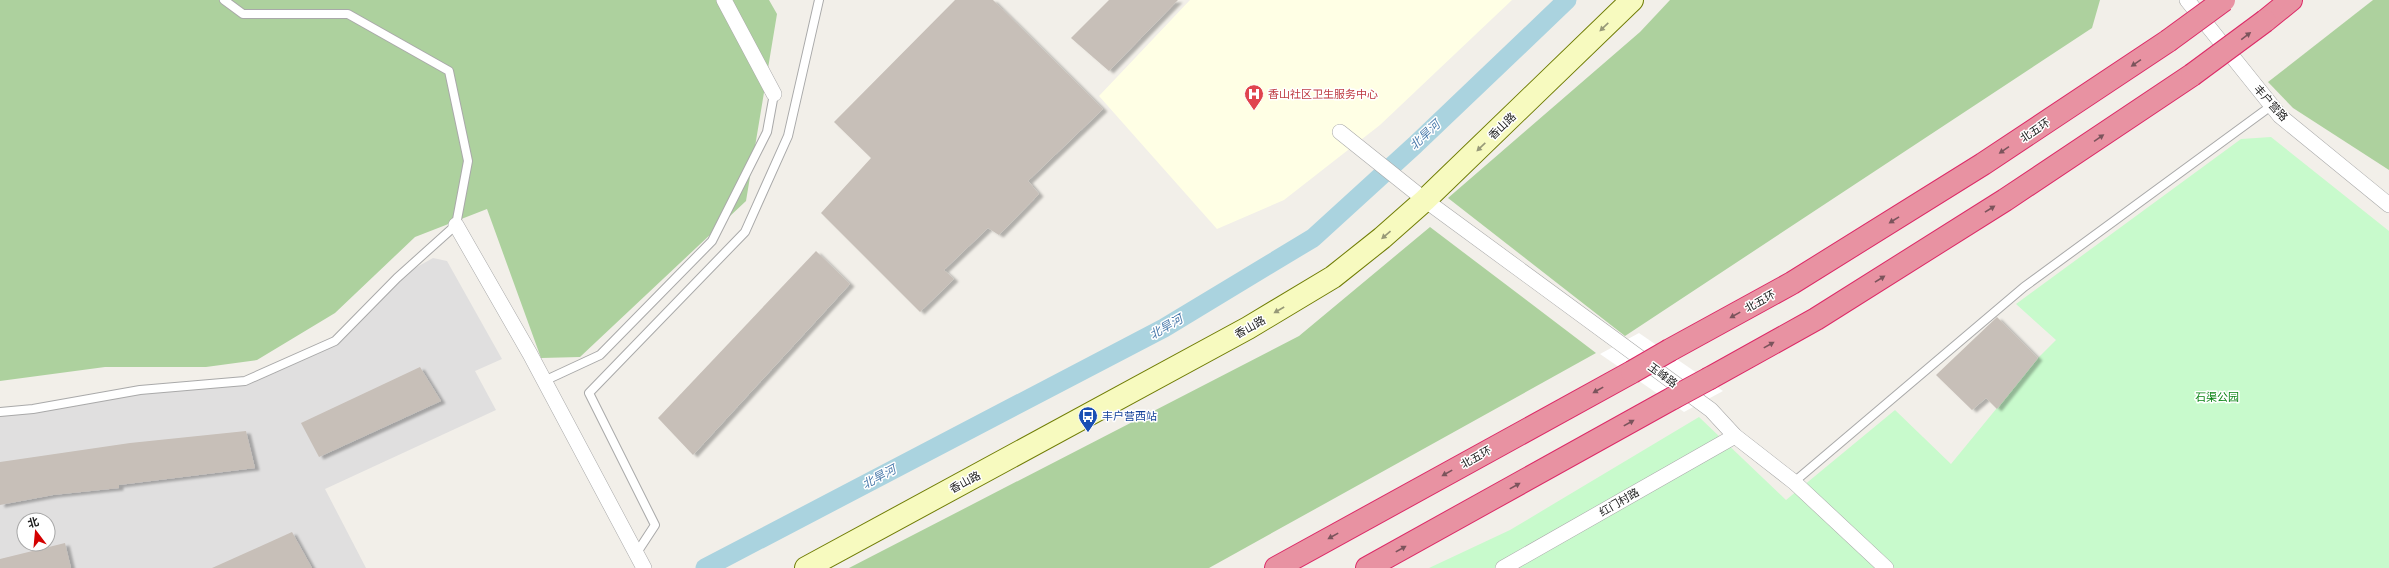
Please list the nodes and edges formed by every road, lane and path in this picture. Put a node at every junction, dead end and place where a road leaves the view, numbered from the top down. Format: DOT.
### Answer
graph roads {
  1 [pos="224,0"];
  2 [pos="724,0"];
  3 [pos="819,0"];
  4 [pos="1632,0"];
  5 [pos="2186,0"];
  6 [pos="2224,0"];
  7 [pos="2291,0"];
  8 [pos="774,94"];
  9 [pos="2271,106"];
  10 [pos="1340,132"];
  11 [pos="1426,200"];
  12 [pos="2389,205"];
  13 [pos="456,225"];
  14 [pos="544,381"];
  15 [pos="0,412"];
  16 [pos="1735,436"];
  17 [pos="1794,482"];
  18 [pos="636,554"];
  19 [pos="644,568"];
  20 [pos="806,568"];
  21 [pos="1276,568"];
  22 [pos="1367,568"];
  23 [pos="1503,568"];
  24 [pos="1886,568"];
  1 -- 13 [label="lane"];
  2 -- 8 [label="street"];
  3 -- 18 [label="lane"];
  4 -- 11 [label="street, 香山路, one-way"];
  5 -- 9 [label="street, 丰户营路"];
  6 -- 21 [label="highway, 北五环, one-way, bridge"];
  22 -- 7 [label="highway, one-way, bridge"];
  8 -- 14 [label="lane"];
  9 -- 12 [label="street, 丰户营路"];
  9 -- 17 [label="lane"];
  10 -- 11 [label="street, 玉峰路"];
  11 -- 16 [label="street, 玉峰路"];
  11 -- 20 [label="street, 香山路, one-way"];
  13 -- 14 [label="street"];
  13 -- 15 [label="lane"];
  14 -- 18 [label="street"];
  16 -- 17 [label="street, 玉峰路"];
  16 -- 23 [label="street, 红门村路"];
  17 -- 24 [label="street, 玉峰路"];
  18 -- 19 [label="street"];
}
